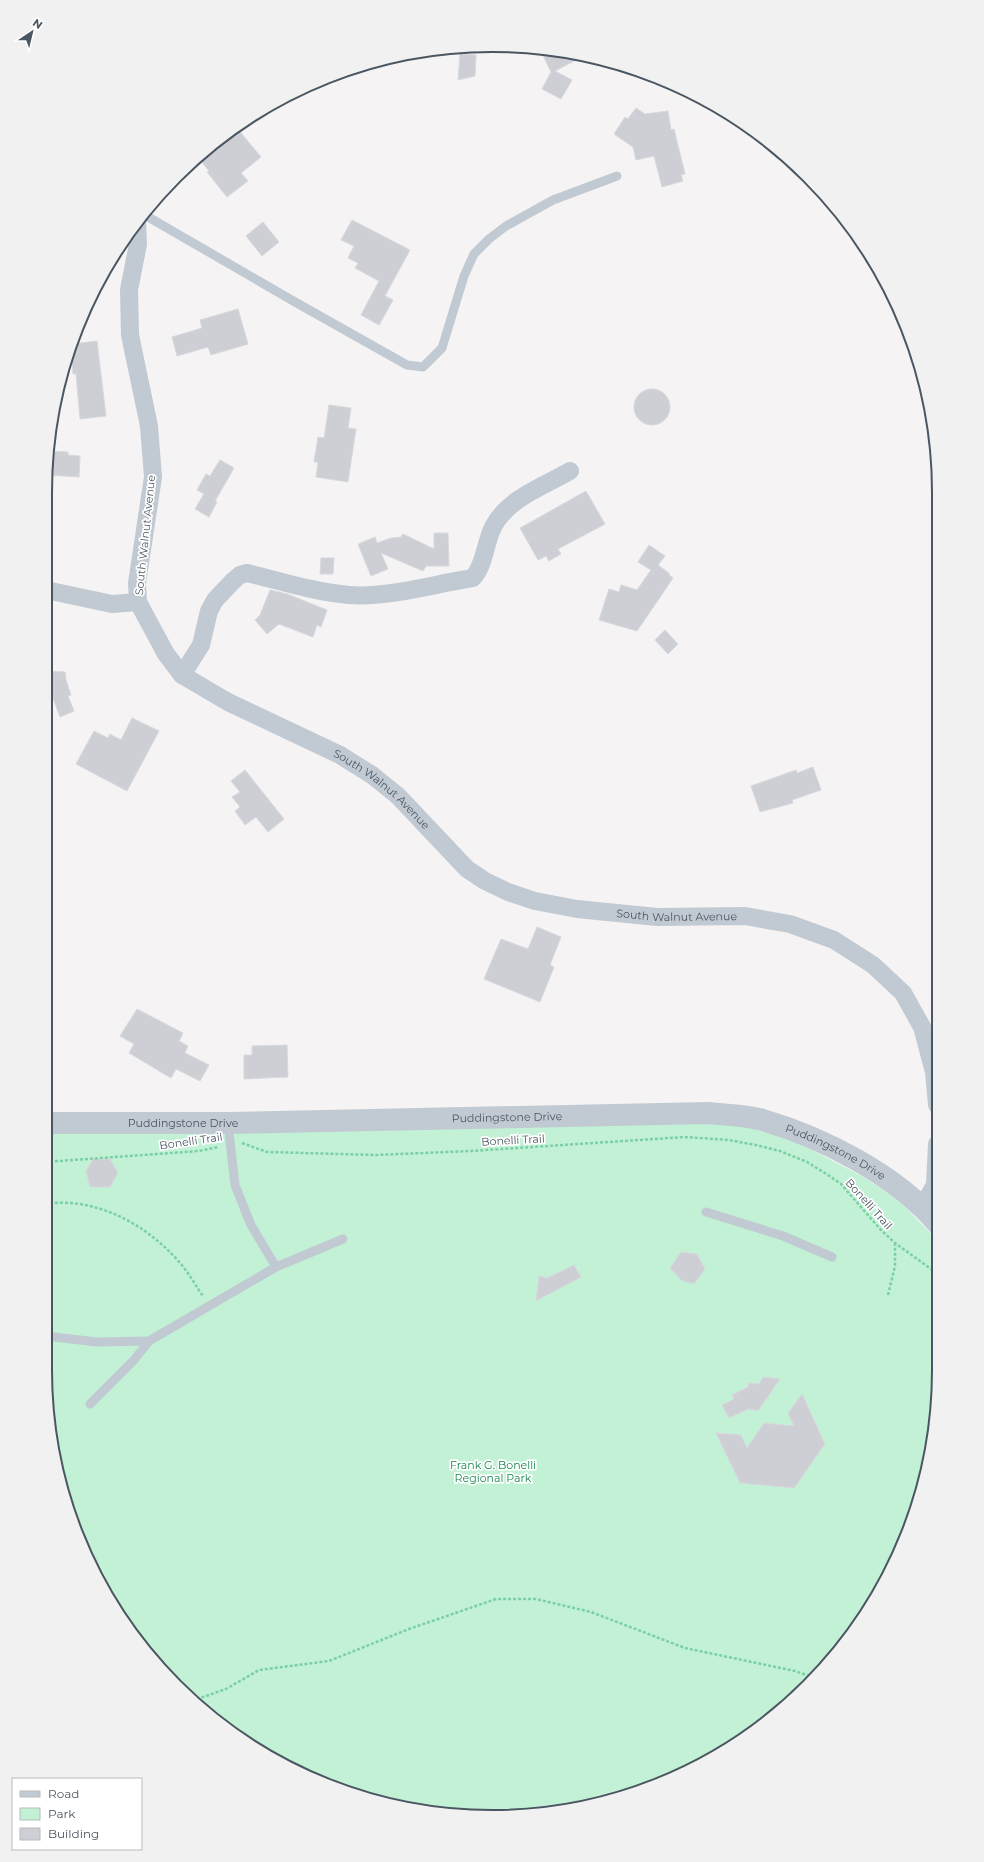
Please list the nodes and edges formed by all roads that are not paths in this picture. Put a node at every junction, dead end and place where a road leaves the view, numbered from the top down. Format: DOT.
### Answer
graph roads {
  1 [pos="618,176"];
  2 [pos="149,217"];
  3 [pos="131,243"];
  4 [pos="570,472"];
  5 [pos="52,591"];
  6 [pos="138,602"];
  7 [pos="182,675"];
  8 [pos="932,1064"];
  9 [pos="228,1123"];
  10 [pos="52,1124"];
  11 [pos="932,1190"];
  12 [pos="923,1206"];
  13 [pos="706,1212"];
  14 [pos="932,1217"];
  15 [pos="343,1239"];
  16 [pos="832,1257"];
  17 [pos="276,1267"];
  18 [pos="52,1337"];
  19 [pos="149,1341"];
  20 [pos="90,1404"];
  1 -- 2 [label="lane"];
  3 -- 6 [label="street, South Walnut Avenue"];
  4 -- 7 [label="street"];
  5 -- 6 [label="street"];
  6 -- 7 [label="street, South Walnut Avenue"];
  7 -- 8 [label="street, South Walnut Avenue"];
  9 -- 10 [label="street, Puddingstone Drive"];
  9 -- 12 [label="street, Puddingstone Drive"];
  9 -- 17 [label="lane"];
  11 -- 12 [label="street"];
  12 -- 14 [label="street, Puddingstone Drive"];
  13 -- 16 [label="lane"];
  15 -- 17 [label="lane"];
  17 -- 19 [label="lane"];
  18 -- 19 [label="lane"];
  19 -- 20 [label="lane"];
}
